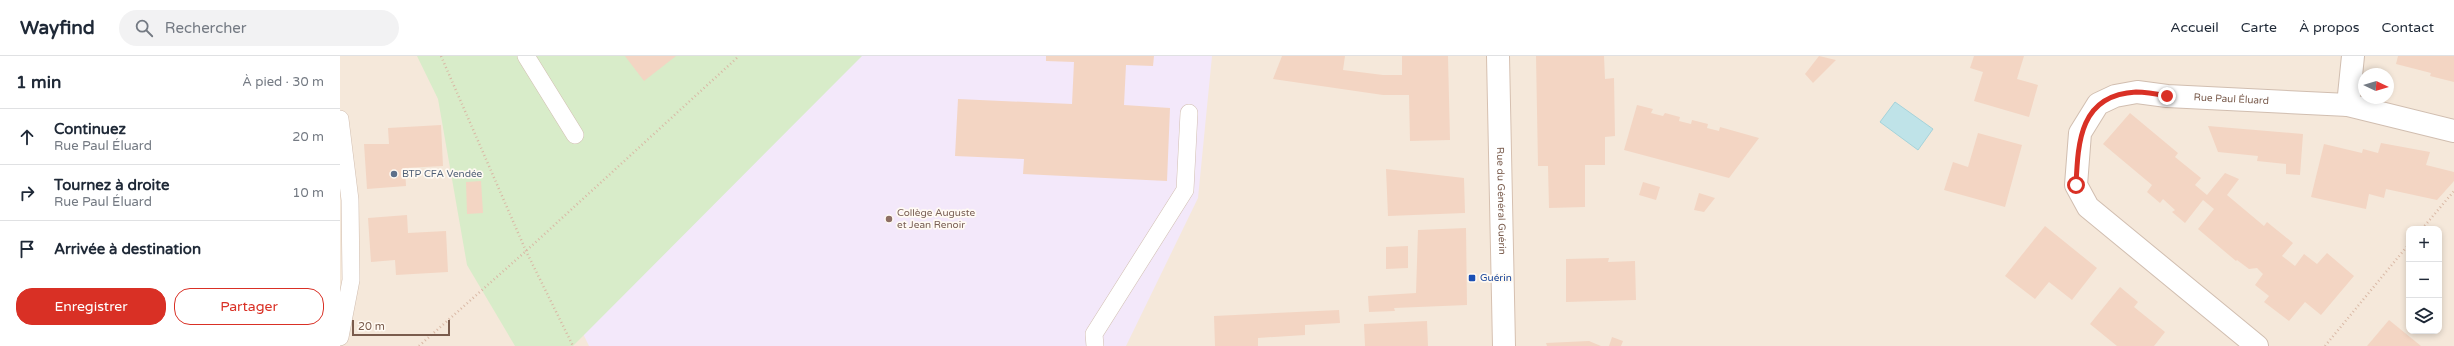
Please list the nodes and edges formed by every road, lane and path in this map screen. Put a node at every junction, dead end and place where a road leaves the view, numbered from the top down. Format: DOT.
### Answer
graph roads {
  1 [pos="441,56"];
  2 [pos="526,56"];
  3 [pos="739,56"];
  4 [pos="1498,56"];
  5 [pos="2353,56"];
  6 [pos="2348,105"];
  7 [pos="1189,113"];
  8 [pos="340,119"];
  9 [pos="2454,131"];
  10 [pos="575,135"];
  11 [pos="2454,191"];
  12 [pos="2425,226"];
  13 [pos="2406,248"];
  14 [pos="526,251"];
  15 [pos="340,337"];
  16 [pos="419,346"];
  17 [pos="573,346"];
  18 [pos="1095,346"];
  19 [pos="1504,346"];
  20 [pos="2257,346"];
  21 [pos="2325,346"];
  1 -- 14 [label="path"];
  2 -- 10 [label="lane"];
  3 -- 14 [label="path"];
  4 -- 19 [label="street, Rue du Général Guérin"];
  5 -- 6 [label="street"];
  6 -- 9 [label="street, Rue Paul Éluard"];
  6 -- 20 [label="street, Rue Paul Éluard"];
  7 -- 18 [label="lane"];
  8 -- 15 [label="lane"];
  11 -- 12 [label="path"];
  13 -- 21 [label="path"];
  14 -- 16 [label="path"];
  14 -- 17 [label="path"];
}
